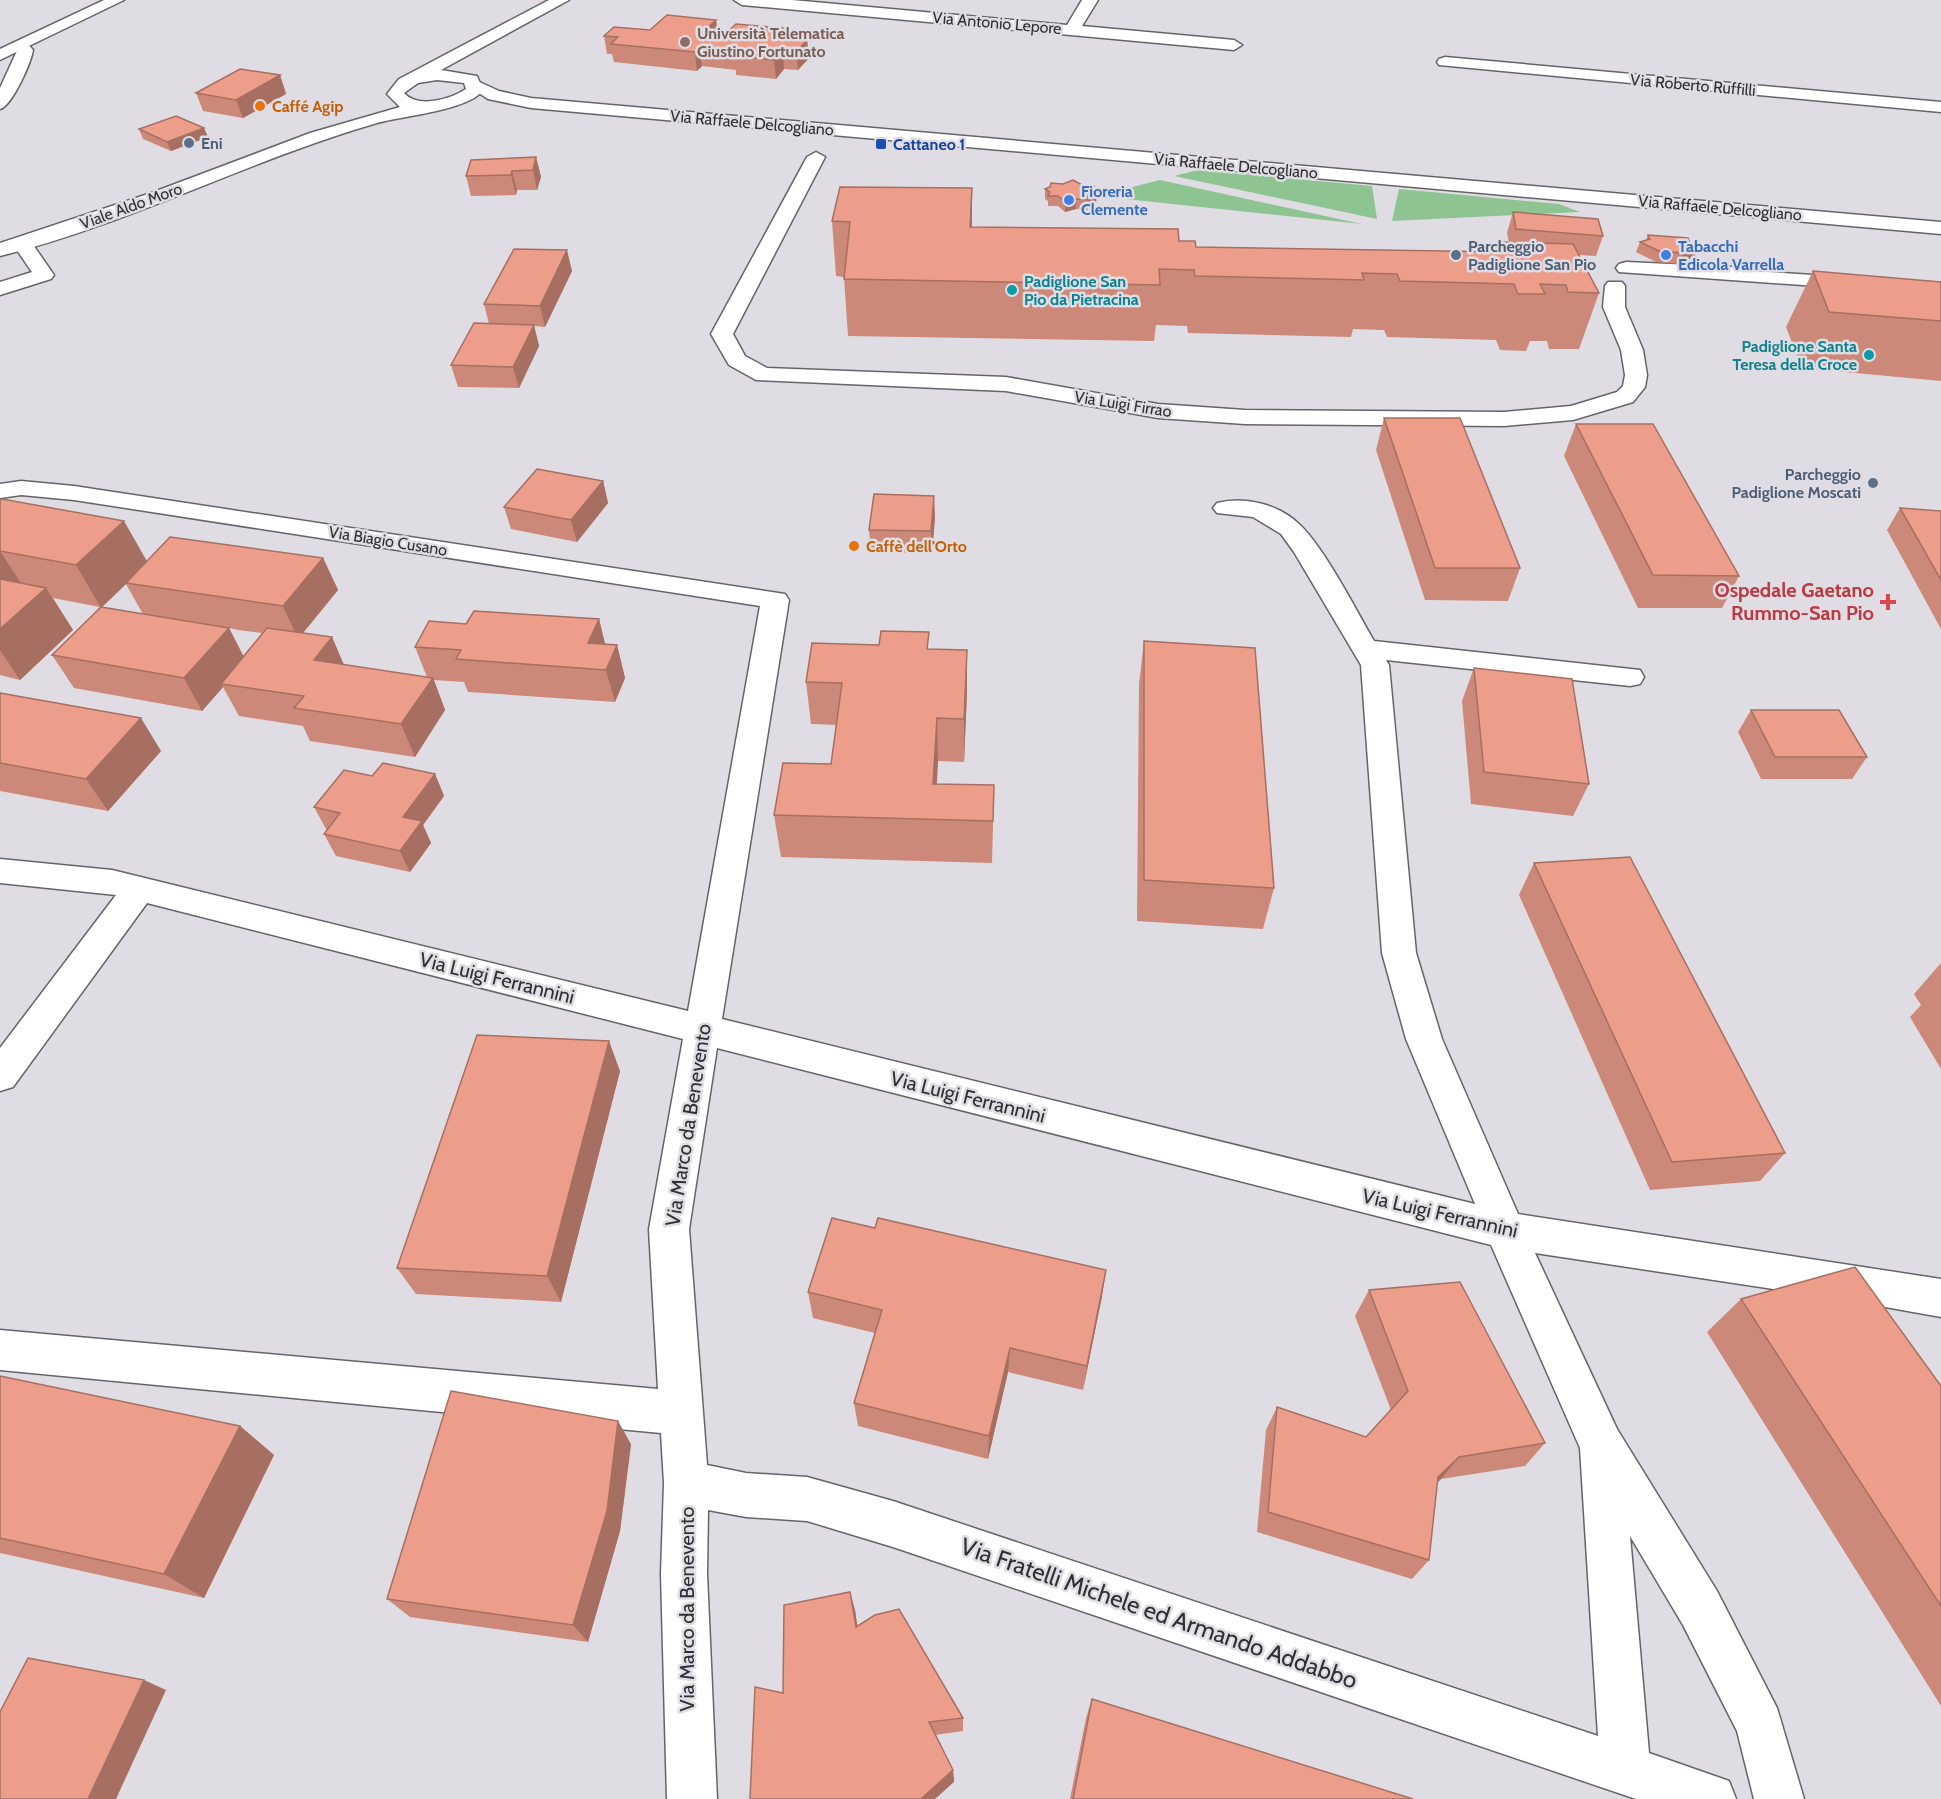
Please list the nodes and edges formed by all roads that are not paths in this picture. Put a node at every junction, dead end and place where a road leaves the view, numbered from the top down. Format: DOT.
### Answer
graph roads {
  1 [pos="116,0"];
  2 [pos="561,0"];
  3 [pos="742,0"];
  4 [pos="1090,0"];
  5 [pos="511,27"];
  6 [pos="1072,30"];
  7 [pos="20,45"];
  8 [pos="1234,45"];
  9 [pos="0,55"];
  10 [pos="1445,62"];
  11 [pos="408,82"];
  12 [pos="473,83"];
  13 [pos="382,95"];
  14 [pos="531,103"];
  15 [pos="0,104"];
  16 [pos="362,105"];
  17 [pos="432,106"];
  18 [pos="1941,107"];
  19 [pos="260,157"];
  20 [pos="816,157"];
  21 [pos="1941,228"];
  22 [pos="22,243"];
  23 [pos="0,250"];
  24 [pos="0,289"];
  25 [pos="1941,290"];
  26 [pos="0,491"];
  27 [pos="1226,508"];
  28 [pos="775,600"];
  29 [pos="1365,649"];
  30 [pos="1630,677"];
  31 [pos="0,871"];
  32 [pos="139,889"];
  33 [pos="703,1031"];
  34 [pos="0,1076"];
  35 [pos="1505,1230"];
  36 [pos="1941,1298"];
  37 [pos="0,1350"];
  38 [pos="681,1413"];
  39 [pos="1601,1445"];
  40 [pos="686,1483"];
  41 [pos="1625,1770"];
  42 [pos="692,1799"];
  43 [pos="1711,1799"];
  44 [pos="1779,1799"];
  1 -- 7 [label="street"];
  2 -- 5 [label="street"];
  3 -- 6 [label="street, Via Antonio Lepore"];
  4 -- 6 [label="street, Via Antonio Lepore"];
  5 -- 11 [label="street"];
  5 -- 12 [label="street"];
  6 -- 8 [label="street, Via Antonio Lepore"];
  7 -- 9 [label="street"];
  7 -- 15 [label="street"];
  10 -- 18 [label="street, Via Roberto Ruffilli"];
  11 -- 12 [label="street"];
  11 -- 13 [label="street"];
  11 -- 17 [label="street"];
  12 -- 14 [label="street, Via Raffaele Delcogliano"];
  12 -- 17 [label="street, Viale Aldo Moro"];
  14 -- 17 [label="street, Via Raffaele Delcogliano"];
  14 -- 21 [label="street, Via Raffaele Delcogliano"];
  16 -- 19 [label="street, Viale Aldo Moro"];
  17 -- 19 [label="street, Viale Aldo Moro"];
  19 -- 22 [label="street, Viale Aldo Moro"];
  20 -- 25 [label="street, Via Luigi Firrao"];
  22 -- 23 [label="street, Viale Aldo Moro"];
  22 -- 24 [label="street"];
  26 -- 28 [label="street, Via Biagio Cusano"];
  27 -- 29 [label="street"];
  28 -- 33 [label="street, Via Marco da Benevento"];
  29 -- 30 [label="street"];
  29 -- 35 [label="street"];
  31 -- 32 [label="street, Via Luigi Ferrannini"];
  32 -- 33 [label="street, Via Luigi Ferrannini"];
  32 -- 34 [label="street"];
  33 -- 35 [label="street, Via Luigi Ferrannini"];
  33 -- 38 [label="street, Via Marco da Benevento"];
  35 -- 36 [label="street, Via Luigi Ferrannini"];
  35 -- 39 [label="street"];
  37 -- 38 [label="street"];
  38 -- 40 [label="street, Via Marco da Benevento"];
  39 -- 41 [label="street"];
  39 -- 44 [label="street"];
  40 -- 41 [label="street, Via Fratelli Michele ed Armando Addabbo"];
  40 -- 42 [label="street, Via Marco da Benevento"];
  41 -- 43 [label="street, Via Fratelli Michele ed Armando Addabbo"];
}
